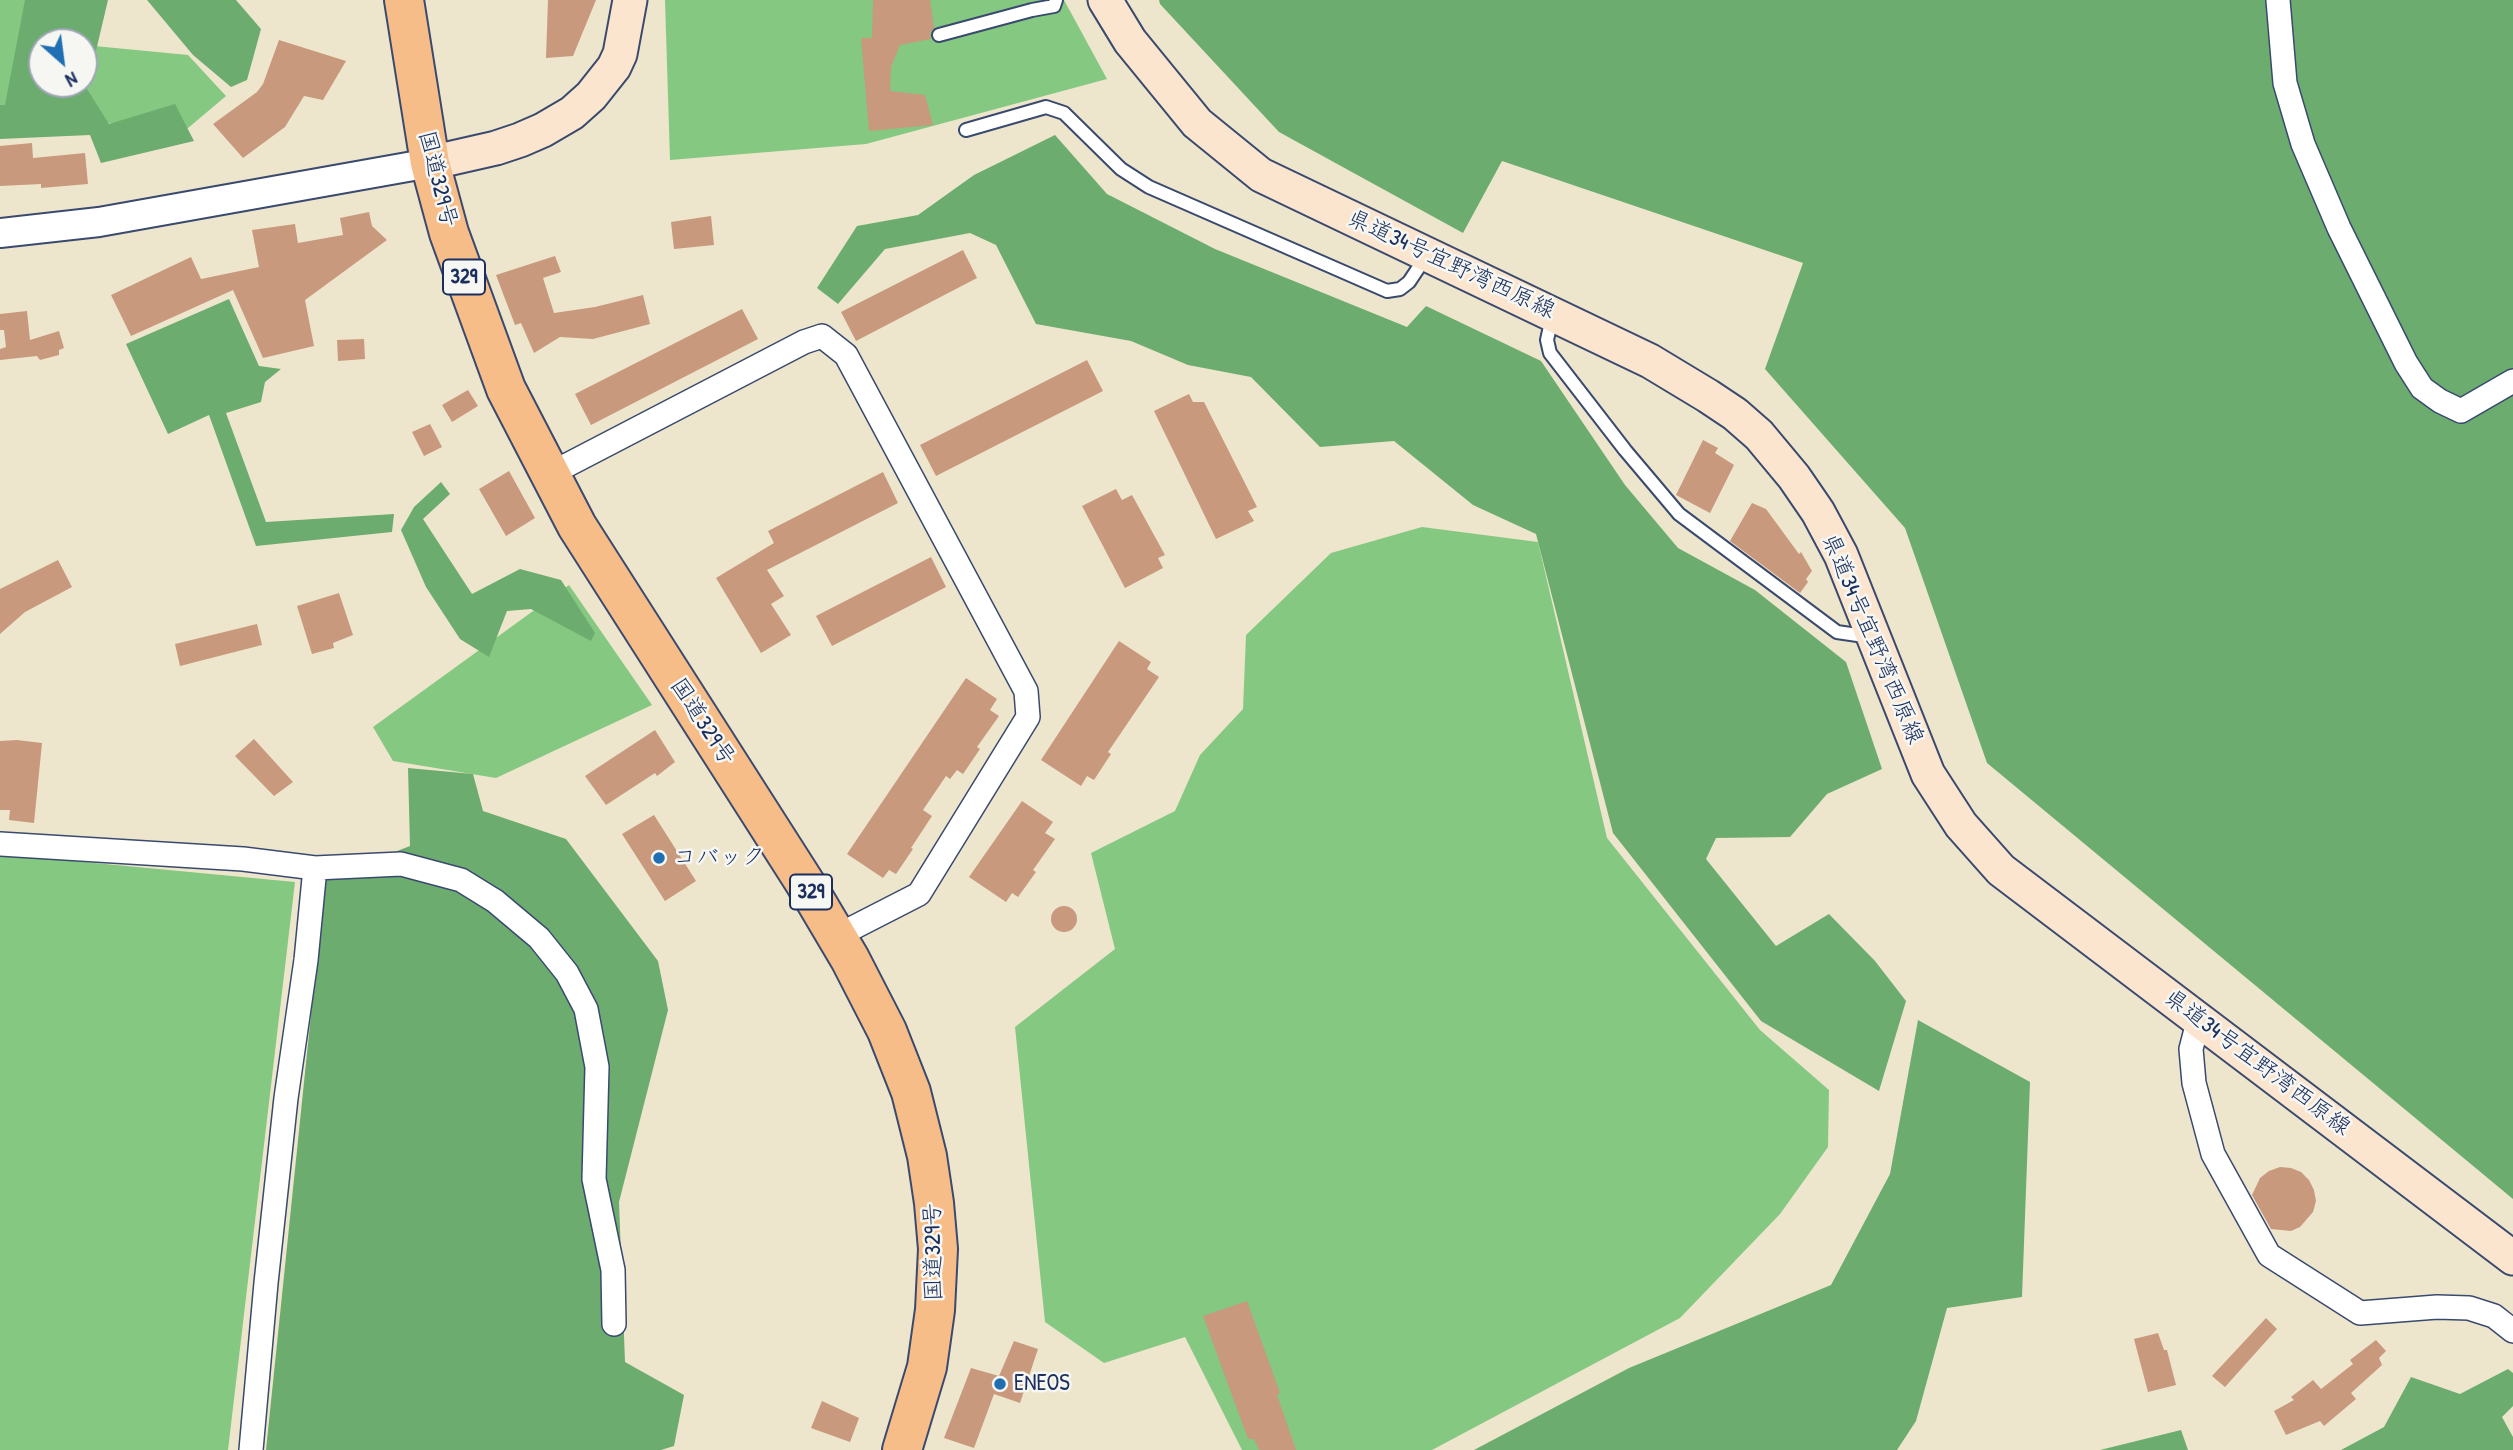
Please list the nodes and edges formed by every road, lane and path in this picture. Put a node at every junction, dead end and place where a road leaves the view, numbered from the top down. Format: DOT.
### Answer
graph roads {
  1 [pos="404,0"];
  2 [pos="630,0"];
  3 [pos="1056,0"];
  4 [pos="1105,0"];
  5 [pos="2278,0"];
  6 [pos="939,36"];
  7 [pos="966,130"];
  8 [pos="430,163"];
  9 [pos="0,233"];
  10 [pos="1427,254"];
  11 [pos="1552,313"];
  12 [pos="2513,380"];
  13 [pos="550,474"];
  14 [pos="1872,637"];
  15 [pos="0,844"];
  16 [pos="315,868"];
  17 [pos="837,936"];
  18 [pos="2199,1018"];
  19 [pos="2513,1258"];
  20 [pos="614,1324"];
  21 [pos="2513,1331"];
  22 [pos="251,1450"];
  23 [pos="902,1450"];
  1 -- 8 [label="highway, 国道329号 / 329"];
  2 -- 8 [label="main road"];
  3 -- 6 [label="lane"];
  4 -- 10 [label="main road, 県道34号宜野湾西原線"];
  5 -- 12 [label="street"];
  7 -- 10 [label="lane"];
  8 -- 9 [label="street"];
  8 -- 13 [label="highway, 国道329号 / 329"];
  10 -- 11 [label="main road, 県道34号宜野湾西原線"];
  11 -- 14 [label="main road, 県道34号宜野湾西原線"];
  11 -- 14 [label="lane"];
  13 -- 17 [label="highway, 国道329号 / 329"];
  13 -- 17 [label="street"];
  14 -- 18 [label="main road, 県道34号宜野湾西原線"];
  15 -- 16 [label="street"];
  16 -- 20 [label="street"];
  16 -- 22 [label="street"];
  17 -- 23 [label="highway, 国道329号 / 329"];
  18 -- 19 [label="main road, 県道34号宜野湾西原線"];
  18 -- 21 [label="street"];
}
